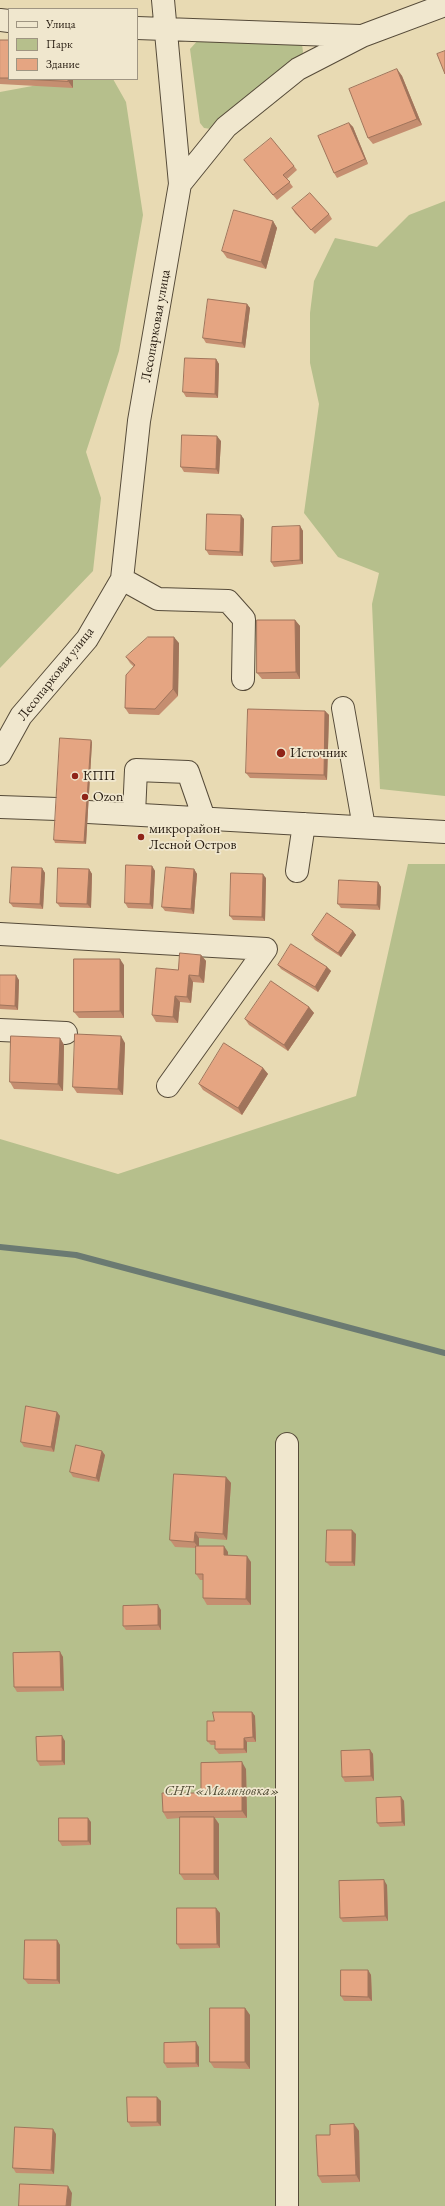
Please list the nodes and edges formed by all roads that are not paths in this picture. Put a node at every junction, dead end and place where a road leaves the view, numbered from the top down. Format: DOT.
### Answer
graph roads {
  1 [pos="163,0"];
  2 [pos="445,5"];
  3 [pos="138,28"];
  4 [pos="164,29"];
  5 [pos="362,36"];
  6 [pos="180,184"];
  7 [pos="122,578"];
  8 [pos="243,679"];
  9 [pos="343,708"];
  10 [pos="0,754"];
  11 [pos="0,807"];
  12 [pos="57,810"];
  13 [pos="88,812"];
  14 [pos="134,814"];
  15 [pos="204,818"];
  16 [pos="304,824"];
  17 [pos="374,828"];
  18 [pos="445,832"];
  19 [pos="297,871"];
  20 [pos="0,934"];
  21 [pos="0,1030"];
  22 [pos="66,1033"];
  23 [pos="168,1086"];
  24 [pos="288,1444"];
  25 [pos="286,2206"];
  1 -- 4 [label="street"];
  2 -- 5 [label="street, Лесопарковая улица"];
  3 -- 4 [label="street"];
  4 -- 5 [label="street"];
  4 -- 6 [label="street"];
  5 -- 6 [label="street, Лесопарковая улица"];
  6 -- 7 [label="street, Лесопарковая улица"];
  7 -- 8 [label="street"];
  7 -- 10 [label="street, Лесопарковая улица"];
  9 -- 17 [label="street"];
  11 -- 12 [label="street"];
  13 -- 14 [label="street"];
  14 -- 15 [label="street"];
  14 -- 15 [label="street"];
  15 -- 16 [label="street"];
  16 -- 17 [label="street"];
  16 -- 19 [label="street"];
  17 -- 18 [label="street"];
  20 -- 23 [label="street"];
  21 -- 22 [label="street"];
  24 -- 25 [label="street"];
}
